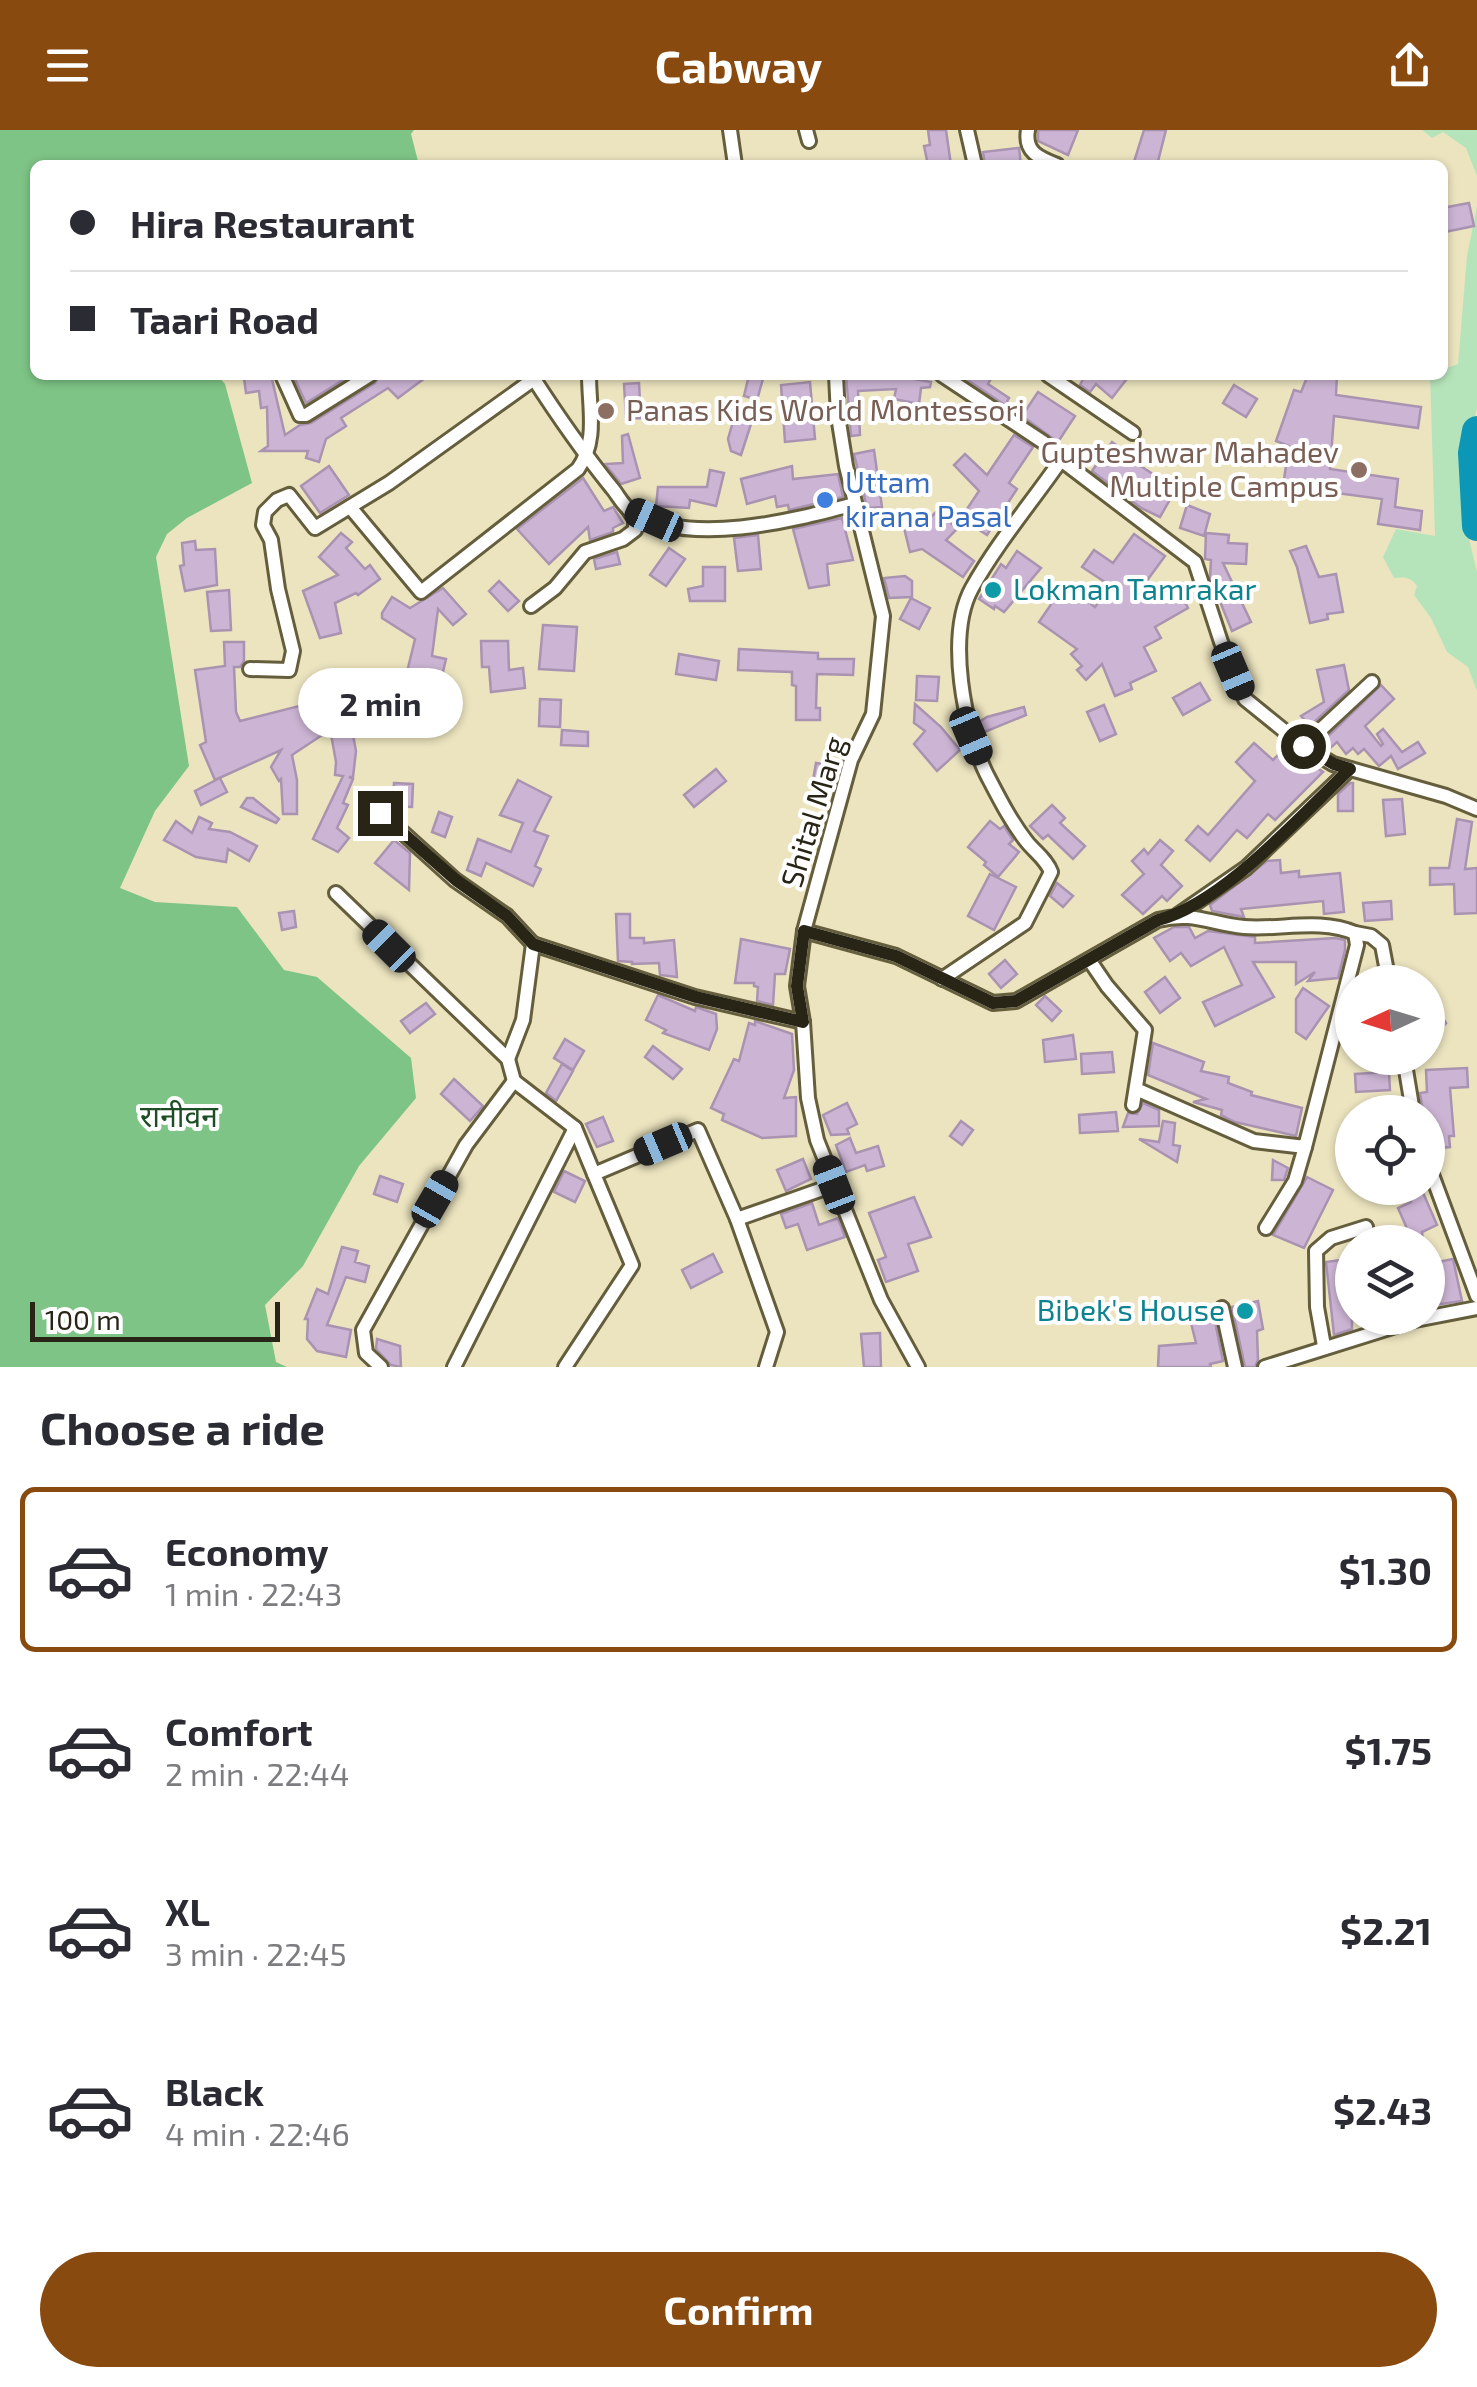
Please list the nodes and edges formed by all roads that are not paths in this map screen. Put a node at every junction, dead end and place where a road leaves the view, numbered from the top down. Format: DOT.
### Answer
graph roads {
  1 [pos="730,130"];
  2 [pos="967,130"];
  3 [pos="1028,130"];
  4 [pos="734,160"];
  5 [pos="974,160"];
  6 [pos="1043,160"];
  7 [pos="284,380"];
  8 [pos="362,380"];
  9 [pos="529,380"];
  10 [pos="535,380"];
  11 [pos="588,380"];
  12 [pos="836,380"];
  13 [pos="955,380"];
  14 [pos="1055,380"];
  15 [pos="1133,433"];
  16 [pos="586,457"];
  17 [pos="1061,460"];
  18 [pos="855,504"];
  19 [pos="350,508"];
  20 [pos="629,510"];
  21 [pos="531,606"];
  22 [pos="250,669"];
  23 [pos="1372,682"];
  24 [pos="1303,746"];
  25 [pos="1350,769"];
  26 [pos="1477,809"];
  27 [pos="380,813"];
  28 [pos="336,893"];
  29 [pos="1178,915"];
  30 [pos="804,931"];
  31 [pos="1355,933"];
  32 [pos="533,944"];
  33 [pos="1090,961"];
  34 [pos="1386,965"];
  35 [pos="942,978"];
  36 [pos="803,1022"];
  37 [pos="508,1058"];
  38 [pos="514,1081"];
  39 [pos="1136,1089"];
  40 [pos="1133,1104"];
  41 [pos="574,1128"];
  42 [pos="1305,1147"];
  43 [pos="594,1174"];
  44 [pos="834,1185"];
  45 [pos="1443,1205"];
  46 [pos="736,1219"];
  47 [pos="1266,1228"];
  48 [pos="1335,1237"];
  49 [pos="1477,1296"];
  50 [pos="1222,1308"];
  51 [pos="1477,1308"];
  52 [pos="1324,1346"];
  53 [pos="381,1367"];
  54 [pos="454,1367"];
  55 [pos="566,1367"];
  56 [pos="766,1367"];
  57 [pos="918,1367"];
  58 [pos="1234,1367"];
  59 [pos="1264,1367"];
  1 -- 4 [label="street"];
  2 -- 5 [label="street"];
  3 -- 6 [label="street"];
  7 -- 8 [label="street"];
  9 -- 19 [label="street"];
  10 -- 16 [label="street"];
  11 -- 16 [label="street"];
  12 -- 18 [label="street, Shital Marg"];
  13 -- 17 [label="street"];
  14 -- 15 [label="street"];
  16 -- 19 [label="street"];
  16 -- 20 [label="street"];
  17 -- 24 [label="street"];
  17 -- 35 [label="street"];
  18 -- 20 [label="street"];
  18 -- 30 [label="street, Shital Marg"];
  19 -- 22 [label="street"];
  20 -- 21 [label="street"];
  23 -- 24 [label="street"];
  24 -- 25 [label="street"];
  25 -- 26 [label="street"];
  25 -- 29 [label="street"];
  27 -- 32 [label="street"];
  28 -- 37 [label="street"];
  29 -- 31 [label="street"];
  29 -- 33 [label="street"];
  30 -- 35 [label="street"];
  30 -- 36 [label="street, Shital Marg"];
  31 -- 34 [label="street"];
  31 -- 42 [label="street"];
  32 -- 36 [label="street"];
  32 -- 37 [label="street"];
  33 -- 35 [label="street"];
  33 -- 39 [label="street"];
  36 -- 44 [label="street, Shital Marg"];
  37 -- 38 [label="street"];
  38 -- 41 [label="street"];
  38 -- 53 [label="street"];
  39 -- 40 [label="street"];
  39 -- 42 [label="street"];
  41 -- 43 [label="street"];
  41 -- 54 [label="street"];
  42 -- 47 [label="street"];
  43 -- 46 [label="street"];
  43 -- 55 [label="street"];
  44 -- 46 [label="street"];
  44 -- 57 [label="street, Shital Marg"];
  45 -- 49 [label="street"];
  46 -- 56 [label="street"];
  48 -- 52 [label="street"];
  50 -- 58 [label="street"];
  51 -- 52 [label="street"];
  52 -- 59 [label="street"];
}
